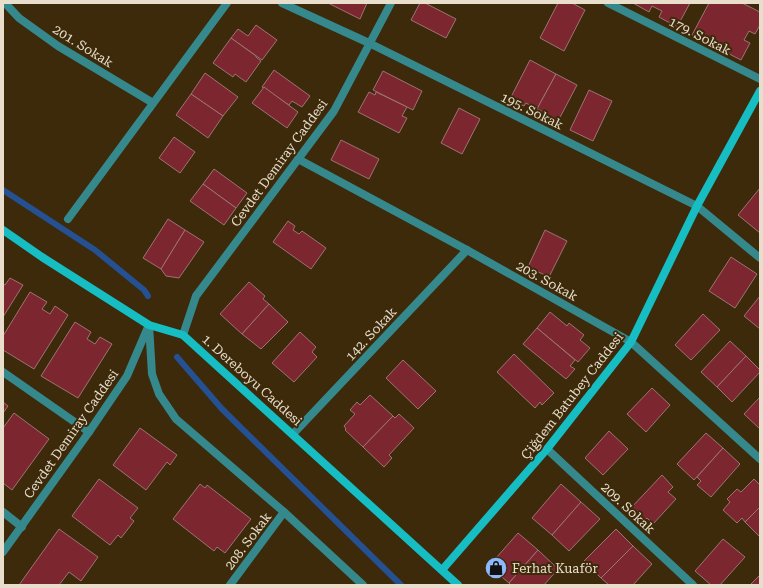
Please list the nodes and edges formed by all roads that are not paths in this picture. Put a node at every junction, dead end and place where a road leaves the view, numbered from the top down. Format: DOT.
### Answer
graph roads {
  1 [pos="5,3"];
  2 [pos="227,3"];
  3 [pos="282,3"];
  4 [pos="391,3"];
  5 [pos="608,3"];
  6 [pos="369,43"];
  7 [pos="760,79"];
  8 [pos="760,91"];
  9 [pos="153,103"];
  10 [pos="298,159"];
  11 [pos="697,206"];
  12 [pos="68,219"];
  13 [pos="3,230"];
  14 [pos="467,250"];
  15 [pos="760,258"];
  16 [pos="149,325"];
  17 [pos="184,335"];
  18 [pos="632,342"];
  19 [pos="3,372"];
  20 [pos="89,432"];
  21 [pos="293,434"];
  22 [pos="547,449"];
  23 [pos="760,459"];
  24 [pos="3,512"];
  25 [pos="284,512"];
  26 [pos="22,527"];
  27 [pos="3,552"];
  28 [pos="442,570"];
  29 [pos="230,585"];
  30 [pos="363,585"];
  31 [pos="458,585"];
  32 [pos="693,585"];
  1 -- 9 [label="street, 201. Sokak"];
  2 -- 9 [label="street"];
  3 -- 6 [label="street, 195. Sokak"];
  4 -- 6 [label="street, Cevdet Demiray Caddesi"];
  5 -- 7 [label="street, 179. Sokak"];
  6 -- 10 [label="street, Cevdet Demiray Caddesi"];
  6 -- 11 [label="street, 195. Sokak"];
  8 -- 11 [label="main road, Çiğdem Batubey Caddesi"];
  9 -- 12 [label="street"];
  10 -- 14 [label="street, 203. Sokak"];
  10 -- 17 [label="street, Cevdet Demiray Caddesi"];
  11 -- 15 [label="street, 195. Sokak"];
  11 -- 18 [label="main road, Çiğdem Batubey Caddesi"];
  13 -- 16 [label="main road, 1. Dereboyu Caddesi"];
  14 -- 18 [label="street, 203. Sokak"];
  14 -- 21 [label="street, 142. Sokak"];
  16 -- 17 [label="main road, 1. Dereboyu Caddesi"];
  16 -- 20 [label="street, Cevdet Demiray Caddesi"];
  16 -- 25 [label="street"];
  17 -- 21 [label="main road, 1. Dereboyu Caddesi"];
  18 -- 22 [label="main road, Çiğdem Batubey Caddesi"];
  18 -- 23 [label="street, 203. Sokak"];
  19 -- 20 [label="street"];
  20 -- 26 [label="street, Cevdet Demiray Caddesi"];
  21 -- 28 [label="main road, 1. Dereboyu Caddesi"];
  22 -- 28 [label="main road, Çiğdem Batubey Caddesi"];
  22 -- 32 [label="street, 209. Sokak"];
  24 -- 26 [label="street"];
  25 -- 29 [label="street, 208. Sokak"];
  25 -- 30 [label="street"];
  26 -- 27 [label="street, Cevdet Demiray Caddesi"];
  28 -- 31 [label="main road, 1. Dereboyu Caddesi"];
}
